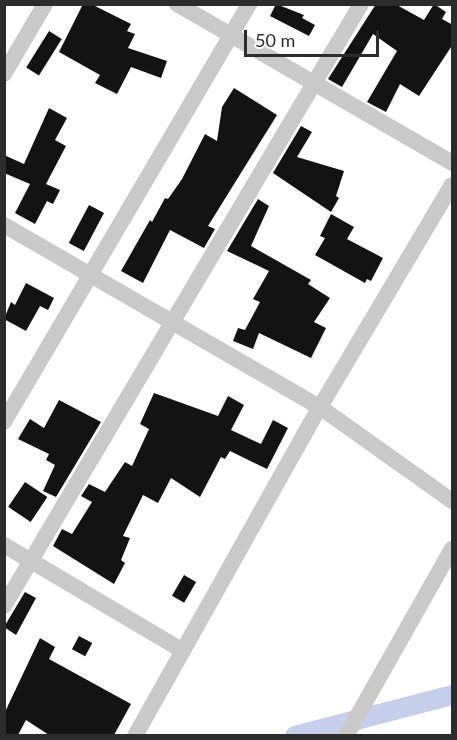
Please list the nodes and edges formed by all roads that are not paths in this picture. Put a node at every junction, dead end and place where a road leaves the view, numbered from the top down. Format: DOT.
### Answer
graph roads {
  1 [pos="45,4"];
  2 [pos="177,4"];
  3 [pos="249,4"];
  4 [pos="361,4"];
  5 [pos="231,36"];
  6 [pos="4,74"];
  7 [pos="314,83"];
  8 [pos="453,163"];
  9 [pos="453,184"];
  10 [pos="4,225"];
  11 [pos="91,275"];
  12 [pos="172,322"];
  13 [pos="320,407"];
  14 [pos="4,422"];
  15 [pos="453,501"];
  16 [pos="4,545"];
  17 [pos="453,549"];
  18 [pos="30,560"];
  19 [pos="4,606"];
  20 [pos="183,651"];
  21 [pos="135,735"];
  22 [pos="346,735"];
  1 -- 6 [label="street"];
  2 -- 5 [label="street"];
  3 -- 5 [label="street"];
  4 -- 7 [label="street"];
  5 -- 7 [label="street"];
  5 -- 11 [label="street"];
  7 -- 8 [label="street"];
  7 -- 12 [label="street"];
  9 -- 13 [label="street"];
  10 -- 11 [label="street"];
  11 -- 12 [label="street"];
  11 -- 14 [label="street"];
  12 -- 13 [label="street"];
  12 -- 18 [label="street"];
  13 -- 15 [label="street"];
  13 -- 20 [label="street"];
  16 -- 18 [label="street"];
  17 -- 22 [label="street"];
  18 -- 19 [label="street"];
  18 -- 20 [label="street"];
  20 -- 21 [label="street"];
}
